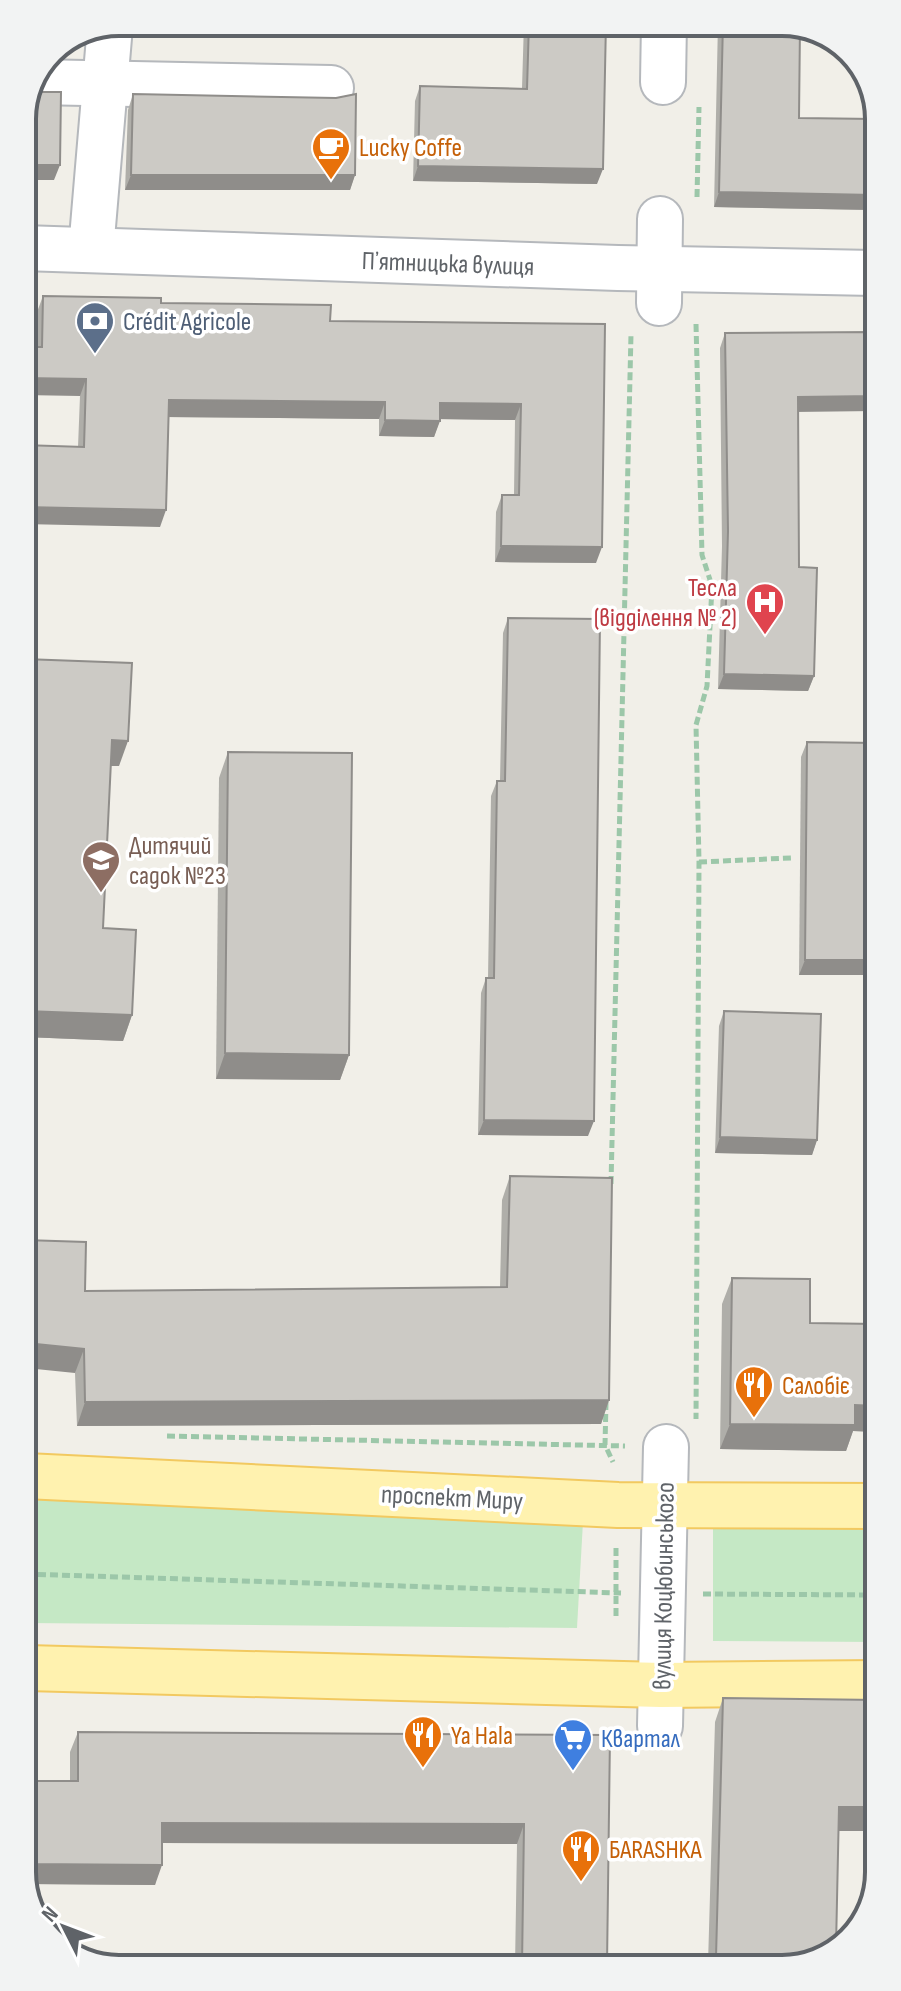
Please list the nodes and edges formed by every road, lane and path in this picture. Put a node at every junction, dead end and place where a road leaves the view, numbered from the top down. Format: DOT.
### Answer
graph roads {
  1 [pos="667,36"];
  2 [pos="109,37"];
  3 [pos="45,82"];
  4 [pos="105,84"];
  5 [pos="331,88"];
  6 [pos="681,92"];
  7 [pos="697,198"];
  8 [pos="660,219"];
  9 [pos="36,248"];
  10 [pos="91,250"];
  11 [pos="865,274"];
  12 [pos="661,303"];
  13 [pos="791,858"];
  14 [pos="699,862"];
  15 [pos="611,1196"];
  16 [pos="606,1398"];
  17 [pos="152,1436"];
  18 [pos="681,1439"];
  19 [pos="36,1476"];
  20 [pos="665,1504"];
  21 [pos="865,1506"];
  22 [pos="616,1536"];
  23 [pos="36,1574"];
  24 [pos="707,1594"];
  25 [pos="865,1595"];
  26 [pos="36,1669"];
  27 [pos="865,1684"];
  28 [pos="660,1706"];
  1 -- 6 [label="street"];
  2 -- 4 [label="street"];
  3 -- 4 [label="street"];
  4 -- 5 [label="street"];
  4 -- 10 [label="street"];
  6 -- 7 [label="path"];
  8 -- 12 [label="street"];
  9 -- 10 [label="street, Пʼятницька вулиця"];
  10 -- 12 [label="street, Пʼятницька вулиця"];
  11 -- 12 [label="street, Пʼятницька вулиця"];
  12 -- 14 [label="path"];
  12 -- 15 [label="path"];
  13 -- 14 [label="path"];
  14 -- 18 [label="path"];
  16 -- 17 [label="path"];
  18 -- 20 [label="street, вулиця Коцюбинського"];
  19 -- 20 [label="main road, проспект Миру"];
  20 -- 21 [label="main road, проспект Миру"];
  20 -- 28 [label="street, вулиця Коцюбинського"];
  22 -- 23 [label="path"];
  24 -- 25 [label="path"];
  26 -- 28 [label="main road"];
  27 -- 28 [label="main road"];
}
